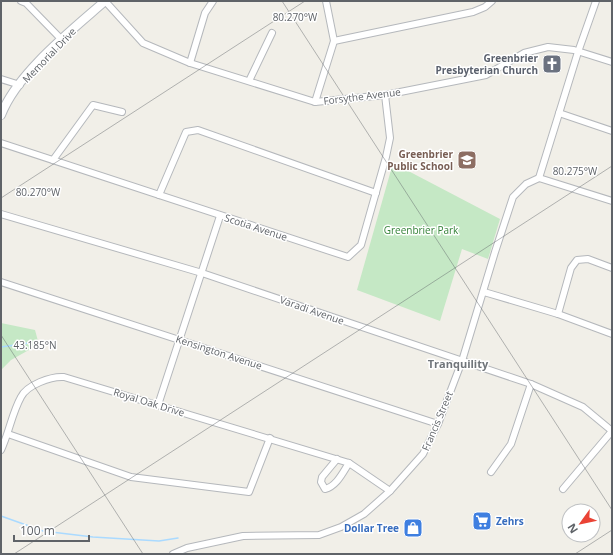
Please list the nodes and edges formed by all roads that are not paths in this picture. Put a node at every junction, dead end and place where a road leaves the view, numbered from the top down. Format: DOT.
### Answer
graph roads {
  1 [pos="105,1"];
  2 [pos="213,1"];
  3 [pos="326,1"];
  4 [pos="492,1"];
  5 [pos="596,1"];
  6 [pos="25,2"];
  7 [pos="272,33"];
  8 [pos="62,40"];
  9 [pos="334,41"];
  10 [pos="578,52"];
  11 [pos="612,62"];
  12 [pos="190,63"];
  13 [pos="1,79"];
  14 [pos="250,81"];
  15 [pos="20,85"];
  16 [pos="385,95"];
  17 [pos="315,102"];
  18 [pos="122,112"];
  19 [pos="559,113"];
  20 [pos="1,115"];
  21 [pos="612,131"];
  22 [pos="1,143"];
  23 [pos="53,160"];
  24 [pos="539,178"];
  25 [pos="376,193"];
  26 [pos="159,195"];
  27 [pos="612,201"];
  28 [pos="1,214"];
  29 [pos="220,216"];
  30 [pos="612,268"];
  31 [pos="202,273"];
  32 [pos="1,282"];
  33 [pos="484,292"];
  34 [pos="558,314"];
  35 [pos="612,334"];
  36 [pos="180,339"];
  37 [pos="462,361"];
  38 [pos="531,384"];
  39 [pos="158,405"];
  40 [pos="438,424"];
  41 [pos="612,431"];
  42 [pos="8,434"];
  43 [pos="270,438"];
  44 [pos="1,450"];
  45 [pos="337,459"];
  46 [pos="349,462"];
  47 [pos="491,472"];
  48 [pos="562,489"];
  49 [pos="390,491"];
  50 [pos="173,554"];
  1 -- 8 [label="main road, Memorial Drive"];
  1 -- 12 [label="street, Forsythe Avenue"];
  2 -- 12 [label="street"];
  3 -- 9 [label="street"];
  4 -- 9 [label="street"];
  5 -- 10 [label="street"];
  6 -- 8 [label="street"];
  7 -- 14 [label="street"];
  8 -- 15 [label="main road, Memorial Drive"];
  9 -- 17 [label="street"];
  10 -- 11 [label="street, Forsythe Avenue"];
  10 -- 16 [label="street, Forsythe Avenue"];
  10 -- 19 [label="street"];
  12 -- 14 [label="street, Forsythe Avenue"];
  13 -- 15 [label="street"];
  14 -- 17 [label="street, Forsythe Avenue"];
  15 -- 20 [label="main road, Memorial Drive"];
  16 -- 17 [label="street, Forsythe Avenue"];
  16 -- 25 [label="street, Scotia Avenue"];
  18 -- 23 [label="street"];
  19 -- 21 [label="street"];
  19 -- 24 [label="street"];
  22 -- 23 [label="street, Scotia Avenue"];
  23 -- 26 [label="street, Scotia Avenue"];
  24 -- 27 [label="street"];
  24 -- 33 [label="street, Francis Street"];
  25 -- 26 [label="street"];
  25 -- 29 [label="street, Scotia Avenue"];
  26 -- 29 [label="street, Scotia Avenue"];
  28 -- 31 [label="street, Varadi Avenue"];
  29 -- 31 [label="street"];
  30 -- 34 [label="street"];
  31 -- 36 [label="street"];
  31 -- 37 [label="street, Varadi Avenue"];
  32 -- 36 [label="street, Kensington Avenue"];
  33 -- 34 [label="street"];
  33 -- 37 [label="street, Francis Street"];
  34 -- 35 [label="street"];
  36 -- 39 [label="street"];
  36 -- 40 [label="street, Kensington Avenue"];
  37 -- 38 [label="street, Varadi Avenue"];
  37 -- 40 [label="street, Francis Street"];
  38 -- 41 [label="street, Varadi Avenue"];
  38 -- 47 [label="street"];
  39 -- 42 [label="street, Royal Oak Drive"];
  39 -- 43 [label="street, Royal Oak Drive"];
  40 -- 49 [label="street, Francis Street"];
  41 -- 48 [label="street"];
  42 -- 43 [label="street"];
  42 -- 44 [label="street, Royal Oak Drive"];
  43 -- 45 [label="street, Royal Oak Drive"];
  45 -- 46 [label="street, Royal Oak Drive"];
  45 -- 46 [label="street"];
  46 -- 49 [label="street, Royal Oak Drive"];
  49 -- 50 [label="street, Francis Street"];
}
